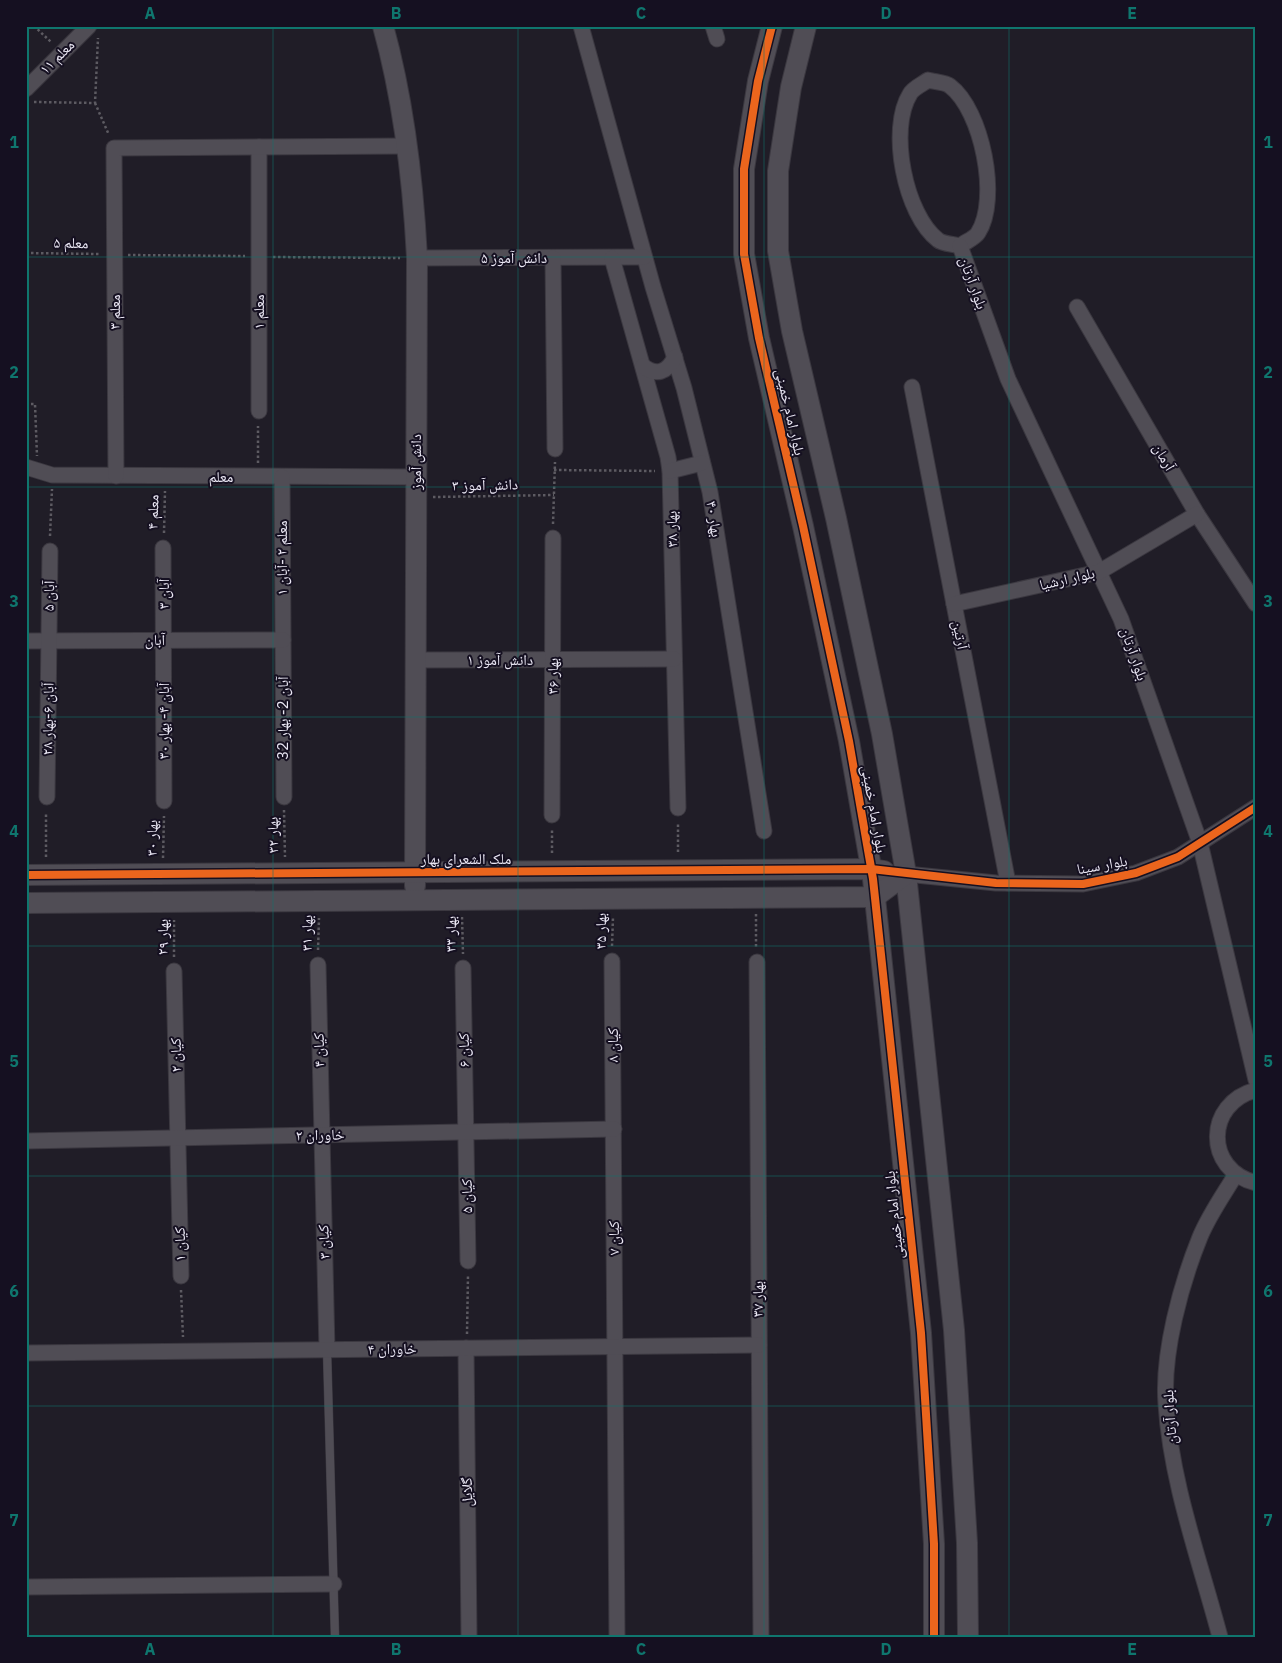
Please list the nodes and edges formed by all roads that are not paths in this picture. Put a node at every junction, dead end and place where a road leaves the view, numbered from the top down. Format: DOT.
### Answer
graph roads {
  1 [pos="383,26"];
  2 [pos="581,26"];
  3 [pos="772,26"];
  4 [pos="806,26"];
  5 [pos="93,31"];
  6 [pos="26,89"];
  7 [pos="408,146"];
  8 [pos="259,147"];
  9 [pos="960,246"];
  10 [pos="644,257"];
  11 [pos="417,258"];
  12 [pos="553,258"];
  13 [pos="612,258"];
  14 [pos="1077,307"];
  15 [pos="674,357"];
  16 [pos="642,366"];
  17 [pos="912,387"];
  18 [pos="258,411"];
  19 [pos="555,449"];
  20 [pos="702,463"];
  21 [pos="670,471"];
  22 [pos="39,472"];
  23 [pos="116,476"];
  24 [pos="282,477"];
  25 [pos="416,477"];
  26 [pos="1197,514"];
  27 [pos="553,538"];
  28 [pos="163,548"];
  29 [pos="50,551"];
  30 [pos="1099,572"];
  31 [pos="954,604"];
  32 [pos="1256,604"];
  33 [pos="164,640"];
  34 [pos="283,640"];
  35 [pos="26,641"];
  36 [pos="49,641"];
  37 [pos="674,659"];
  38 [pos="416,660"];
  39 [pos="553,660"];
  40 [pos="47,797"];
  41 [pos="284,797"];
  42 [pos="164,801"];
  43 [pos="1256,807"];
  44 [pos="678,808"];
  45 [pos="552,814"];
  46 [pos="764,831"];
  47 [pos="1200,842"];
  48 [pos="871,869"];
  49 [pos="415,873"];
  50 [pos="906,874"];
  51 [pos="36,875"];
  52 [pos="1008,883"];
  53 [pos="874,897"];
  54 [pos="415,901"];
  55 [pos="26,904"];
  56 [pos="612,961"];
  57 [pos="756,962"];
  58 [pos="318,965"];
  59 [pos="463,968"];
  60 [pos="174,971"];
  61 [pos="1256,1080"];
  62 [pos="1256,1090"];
  63 [pos="614,1129"];
  64 [pos="466,1132"];
  65 [pos="321,1135"];
  66 [pos="178,1138"];
  67 [pos="26,1141"];
  68 [pos="1236,1174"];
  69 [pos="1256,1183"];
  70 [pos="468,1261"];
  71 [pos="181,1276"];
  72 [pos="759,1345"];
  73 [pos="615,1346"];
  74 [pos="466,1348"];
  75 [pos="327,1350"];
  76 [pos="26,1353"];
  77 [pos="334,1584"];
  78 [pos="26,1587"];
  79 [pos="335,1637"];
  80 [pos="468,1637"];
  81 [pos="617,1637"];
  82 [pos="761,1637"];
  83 [pos="934,1637"];
  84 [pos="968,1637"];
  85 [pos="1220,1637"];
  1 -- 7 [label="street, دانش آموز"];
  2 -- 10 [label="street, بهار ۴۰"];
  3 -- 48 [label="street, بلوار امام خمینی"];
  4 -- 50 [label="street, بلوار امام خمینی"];
  5 -- 6 [label="street, معلم ۱۱"];
  7 -- 8 [label="street"];
  7 -- 11 [label="street, دانش آموز"];
  8 -- 18 [label="street, معلم ۱"];
  8 -- 23 [label="street, معلم ۳"];
  9 -- 9 [label="street"];
  9 -- 30 [label="street, بلوار آرتان"];
  10 -- 13 [label="street, دانش آموز ۵"];
  10 -- 15 [label="street, بهار ۴۰"];
  11 -- 12 [label="street, دانش آموز ۵"];
  11 -- 25 [label="street, دانش آموز"];
  12 -- 13 [label="street, دانش آموز ۵"];
  12 -- 19 [label="street"];
  13 -- 16 [label="street, بهار ۳۸"];
  14 -- 26 [label="street, آرمان"];
  15 -- 16 [label="street"];
  15 -- 20 [label="street, بهار ۴۰"];
  16 -- 21 [label="street, بهار ۳۸"];
  17 -- 31 [label="street, آرتین"];
  20 -- 21 [label="street"];
  20 -- 46 [label="street, بهار ۴۰"];
  21 -- 37 [label="street, بهار ۳۸"];
  22 -- 23 [label="street, معلم"];
  23 -- 24 [label="street, معلم"];
  24 -- 25 [label="street, معلم"];
  24 -- 34 [label="street, معلم ۲ -آبان ۱"];
  25 -- 38 [label="street, دانش آموز"];
  26 -- 30 [label="street, بلوار ارشیا"];
  26 -- 32 [label="street, آرمان"];
  27 -- 39 [label="street, بهار ۳۶"];
  28 -- 33 [label="street, آبان ۳"];
  29 -- 36 [label="street, آبان ۵"];
  30 -- 31 [label="street, بلوار ارشیا"];
  30 -- 47 [label="street, بلوار آرتان"];
  31 -- 52 [label="street, آرتین"];
  33 -- 34 [label="street, آبان"];
  33 -- 36 [label="street, آبان"];
  33 -- 42 [label="street, آبان ۴- بهار ۳۰"];
  34 -- 41 [label="street, آبان 2- بهار 32"];
  35 -- 36 [label="street, آبان"];
  36 -- 40 [label="street, آبان ۶-بهار ۲۸"];
  37 -- 39 [label="street, دانش آموز ۱"];
  37 -- 44 [label="street, بهار ۳۸"];
  38 -- 39 [label="street, دانش آموز ۱"];
  38 -- 49 [label="street, دانش آموز"];
  39 -- 45 [label="street, بهار ۳۶"];
  43 -- 47 [label="street, بلوار سینا"];
  47 -- 52 [label="street, بلوار سینا"];
  47 -- 61 [label="street, بلوار آرتان"];
  48 -- 49 [label="street, ملک الشعرای بهار"];
  48 -- 50 [label="street, ملک الشعرای بهار"];
  48 -- 53 [label="street, بلوار امام خمینی"];
  49 -- 51 [label="street, ملک الشعرای بهار"];
  49 -- 54 [label="street, دانش آموز"];
  50 -- 52 [label="street, بلوار سینا"];
  50 -- 53 [label="street"];
  50 -- 84 [label="street, بلوار امام خمینی"];
  53 -- 54 [label="street"];
  53 -- 83 [label="street, بلوار امام خمینی"];
  54 -- 55 [label="street"];
  56 -- 63 [label="street, کیان ۸"];
  57 -- 72 [label="street, بهار ۳۷"];
  58 -- 65 [label="street, کیان ۴"];
  59 -- 64 [label="street, کیان ۶"];
  60 -- 66 [label="street, کیان ۲"];
  62 -- 68 [label="street"];
  63 -- 64 [label="street, خاوران ۲"];
  63 -- 73 [label="street, کیان ۷"];
  64 -- 65 [label="street, خاوران ۲"];
  64 -- 70 [label="street, کیان ۵"];
  65 -- 66 [label="street, خاوران ۲"];
  65 -- 75 [label="street, کیان ۳"];
  66 -- 67 [label="street, خاوران ۲"];
  66 -- 71 [label="street, کیان ۱"];
  68 -- 69 [label="street"];
  68 -- 85 [label="street, بلوار آرتان"];
  72 -- 73 [label="street, خاوران ۴"];
  72 -- 82 [label="street, بهار ۳۷"];
  73 -- 74 [label="street, خاوران ۴"];
  73 -- 81 [label="street, کیان ۷"];
  74 -- 75 [label="street, خاوران ۴"];
  74 -- 80 [label="street, گلایل"];
  75 -- 76 [label="street, خاوران ۴"];
  75 -- 77 [label="lane"];
  77 -- 78 [label="street"];
  77 -- 79 [label="lane"];
}
